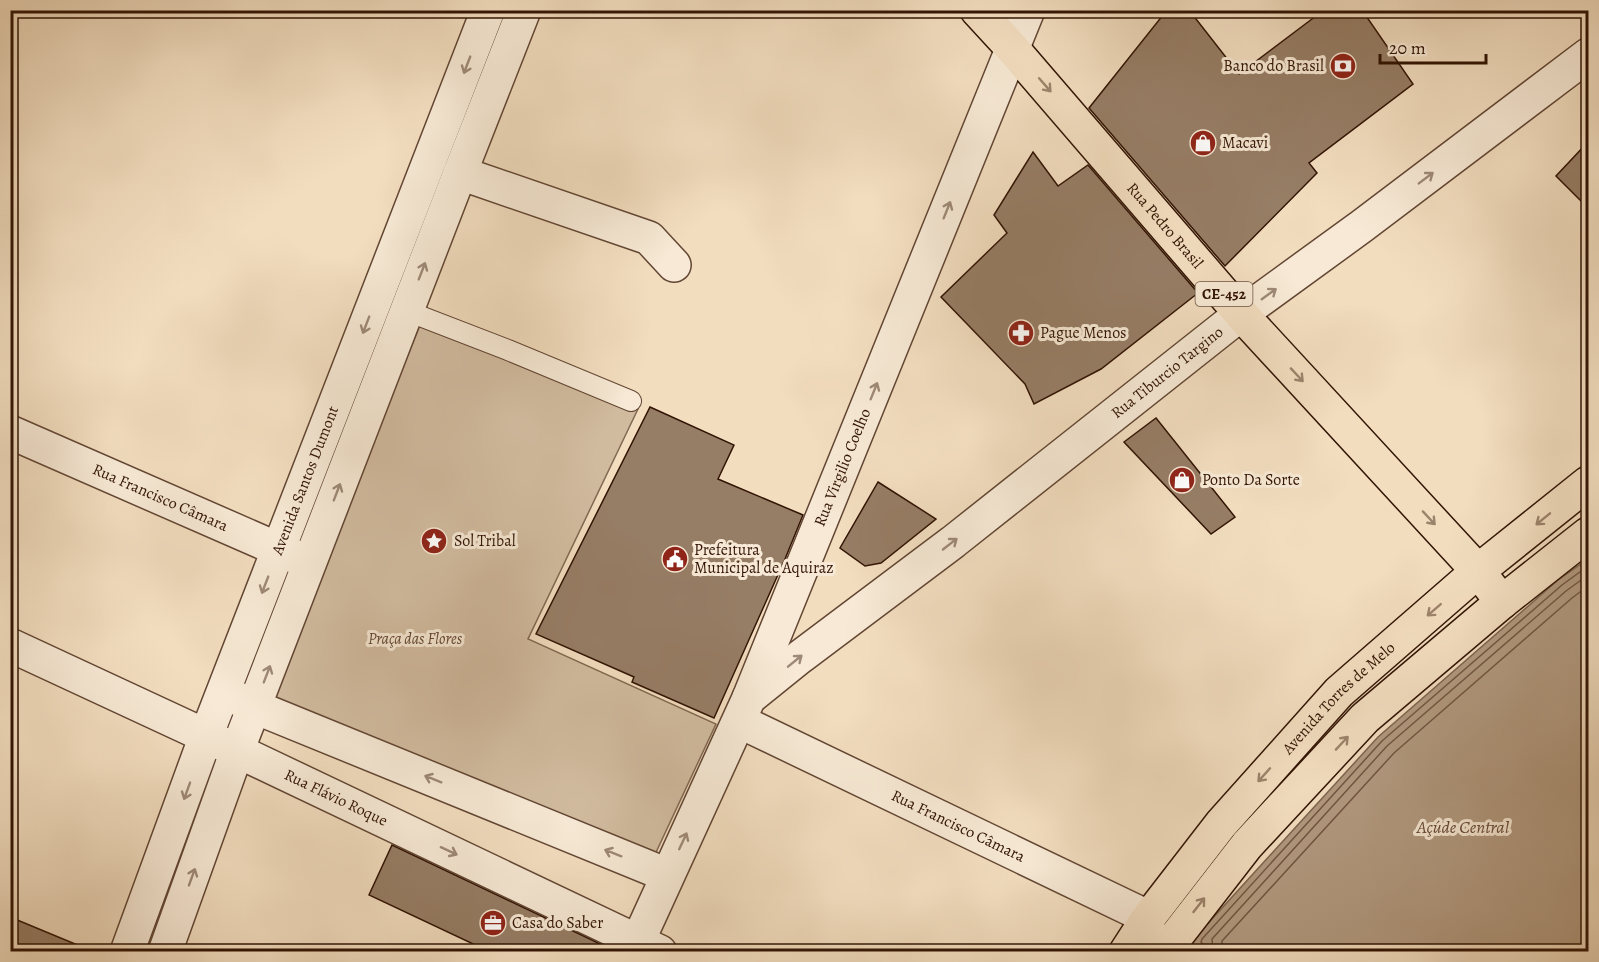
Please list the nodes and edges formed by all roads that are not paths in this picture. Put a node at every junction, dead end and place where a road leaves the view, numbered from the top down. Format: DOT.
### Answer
graph roads {
  1 [pos="488,10"];
  2 [pos="524,10"];
  3 [pos="977,10"];
  4 [pos="1028,10"];
  5 [pos="1012,48"];
  6 [pos="1588,55"];
  7 [pos="460,173"];
  8 [pos="674,265"];
  9 [pos="407,311"];
  10 [pos="1241,314"];
  11 [pos="631,401"];
  12 [pos="10,432"];
  13 [pos="1588,483"];
  14 [pos="1588,534"];
  15 [pos="279,550"];
  16 [pos="309,563"];
  17 [pos="1478,571"];
  18 [pos="1502,602"];
  19 [pos="10,645"];
  20 [pos="224,693"];
  21 [pos="255,707"];
  22 [pos="744,710"];
  23 [pos="206,736"];
  24 [pos="237,751"];
  25 [pos="667,875"];
  26 [pos="149,895"];
  27 [pos="180,910"];
  28 [pos="1149,936"];
  29 [pos="643,948"];
  30 [pos="127,951"];
  31 [pos="165,951"];
  32 [pos="1125,951"];
  33 [pos="1164,951"];
  1 -- 15 [label="street, Avenida Santos Dumont, one-way"];
  2 -- 7 [label="street, Avenida Santos Dumont"];
  3 -- 5 [label="main road, Rua Pedro Brasil / CE-452"];
  4 -- 5 [label="street, Rua Virgilio Coelho"];
  5 -- 10 [label="main road, Rua Pedro Brasil / CE-452, one-way"];
  22 -- 5 [label="street, Rua Virgilio Coelho, one-way"];
  10 -- 6 [label="street, Rua Tiburcio Targino, one-way"];
  7 -- 8 [label="street"];
  9 -- 7 [label="street, Avenida Santos Dumont, one-way"];
  9 -- 11 [label="lane"];
  16 -- 9 [label="street, Avenida Santos Dumont, one-way"];
  10 -- 17 [label="main road, Rua Pedro Brasil / CE-452, one-way"];
  22 -- 10 [label="street, Rua Tiburcio Targino, one-way"];
  12 -- 15 [label="street, Rua Francisco Câmara"];
  13 -- 17 [label="main road, Avenida Torres de Melo, one-way"];
  14 -- 18 [label="main road, Avenida Torres de Melo"];
  15 -- 16 [label="street, Rua Francisco Câmara"];
  15 -- 20 [label="street, Avenida Santos Dumont, one-way"];
  21 -- 16 [label="street, Avenida Santos Dumont, one-way"];
  17 -- 18 [label="main road, CE-452"];
  17 -- 28 [label="main road, Avenida Torres de Melo, one-way"];
  33 -- 18 [label="main road, Avenida Torres de Melo, one-way"];
  19 -- 23 [label="street, Rua Flávio Roque"];
  20 -- 21 [label="street"];
  20 -- 23 [label="street, Avenida Santos Dumont"];
  21 -- 24 [label="street, Avenida Santos Dumont"];
  25 -- 21 [label="street, one-way"];
  25 -- 22 [label="street, Rua Virgilio Coelho, one-way"];
  22 -- 28 [label="street, Rua Francisco Câmara"];
  23 -- 24 [label="street, Rua Flávio Roque"];
  23 -- 26 [label="street, Avenida Santos Dumont, one-way"];
  27 -- 24 [label="street, Avenida Santos Dumont, one-way"];
  24 -- 29 [label="street, Rua Flávio Roque, one-way"];
  25 -- 29 [label="street, Rua Virgilio Coelho"];
  26 -- 27 [label="street"];
  26 -- 30 [label="street, Avenida Santos Dumont"];
  27 -- 31 [label="street, Avenida Santos Dumont"];
  28 -- 32 [label="main road, Avenida Torres de Melo"];
}
